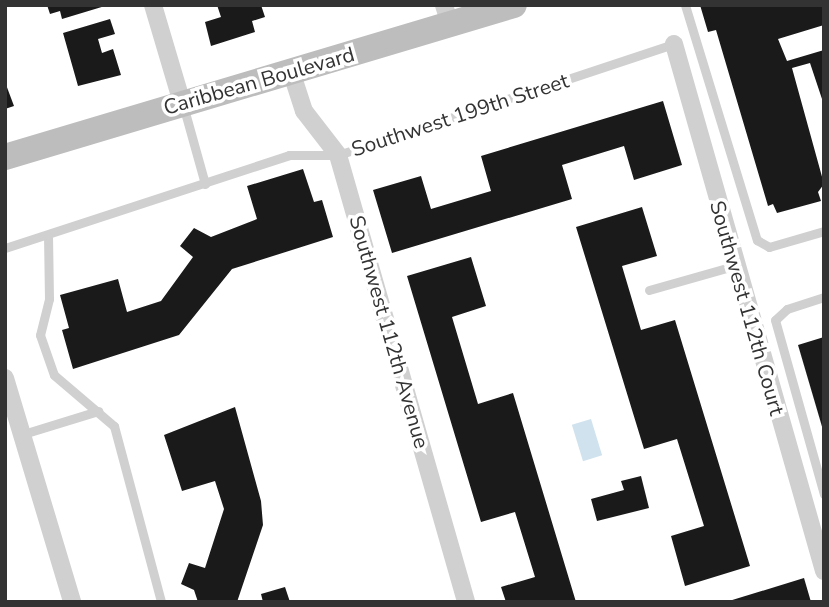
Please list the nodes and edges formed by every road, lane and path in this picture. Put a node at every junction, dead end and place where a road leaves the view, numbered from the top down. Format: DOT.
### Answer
graph roads {
  1 [pos="153,5"];
  2 [pos="514,5"];
  3 [pos="685,5"];
  4 [pos="447,15"];
  5 [pos="674,44"];
  6 [pos="291,71"];
  7 [pos="182,103"];
  8 [pos="338,155"];
  9 [pos="5,157"];
  10 [pos="205,184"];
  11 [pos="824,231"];
  12 [pos="48,235"];
  13 [pos="5,248"];
  14 [pos="734,266"];
  15 [pos="649,290"];
  16 [pos="824,297"];
  17 [pos="5,378"];
  18 [pos="98,411"];
  19 [pos="20,435"];
  20 [pos="824,494"];
  21 [pos="824,571"];
  22 [pos="72,602"];
  23 [pos="162,602"];
  24 [pos="466,602"];
  1 -- 7 [label="street"];
  2 -- 4 [label="street, Caribbean Boulevard"];
  3 -- 11 [label="lane"];
  4 -- 6 [label="street, Caribbean Boulevard"];
  5 -- 8 [label="lane, Southwest 199th Street"];
  5 -- 14 [label="street, Southwest 112th Court"];
  6 -- 7 [label="street, Caribbean Boulevard"];
  6 -- 8 [label="street, Southwest 112th Avenue"];
  7 -- 9 [label="street, Caribbean Boulevard"];
  7 -- 10 [label="lane"];
  8 -- 10 [label="lane, Southwest 199th Street"];
  8 -- 24 [label="street, Southwest 112th Avenue"];
  10 -- 12 [label="lane, Southwest 199th Street"];
  12 -- 13 [label="lane, Southwest 199th Street"];
  12 -- 18 [label="lane"];
  14 -- 15 [label="lane"];
  14 -- 21 [label="street, Southwest 112th Court"];
  16 -- 20 [label="lane"];
  17 -- 19 [label="street"];
  18 -- 19 [label="lane"];
  18 -- 23 [label="lane"];
  19 -- 22 [label="street"];
}
